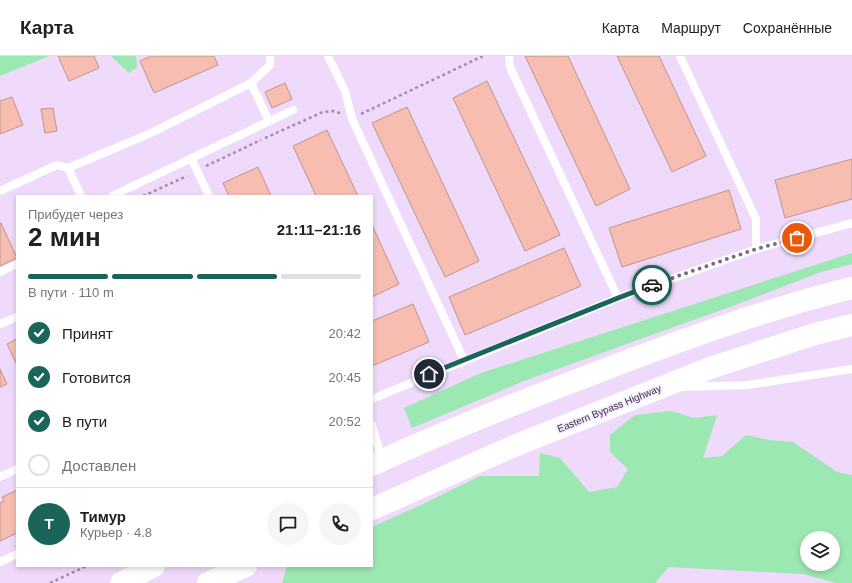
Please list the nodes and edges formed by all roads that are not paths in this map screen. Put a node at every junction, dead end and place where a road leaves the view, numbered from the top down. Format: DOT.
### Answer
graph roads {
  1 [pos="270,56"];
  2 [pos="328,56"];
  3 [pos="509,56"];
  4 [pos="680,56"];
  5 [pos="251,83"];
  6 [pos="294,110"];
  7 [pos="269,121"];
  8 [pos="192,158"];
  9 [pos="68,168"];
  10 [pos="0,191"];
  11 [pos="81,195"];
  12 [pos="114,195"];
  13 [pos="208,195"];
  14 [pos="852,223"];
  15 [pos="756,249"];
  16 [pos="16,264"];
  17 [pos="0,272"];
  18 [pos="852,288"];
  19 [pos="618,298"];
  20 [pos="16,316"];
  21 [pos="0,324"];
  22 [pos="852,326"];
  23 [pos="464,360"];
  24 [pos="852,369"];
  25 [pos="660,388"];
  26 [pos="373,399"];
  27 [pos="373,432"];
  28 [pos="377,462"];
  29 [pos="16,469"];
  30 [pos="0,477"];
  31 [pos="373,510"];
  32 [pos="16,554"];
  33 [pos="0,562"];
  34 [pos="244,567"];
  35 [pos="148,569"];
  36 [pos="106,583"];
  37 [pos="121,583"];
  38 [pos="208,583"];
  1 -- 5 [label="lane"];
  2 -- 23 [label="lane"];
  3 -- 19 [label="lane"];
  4 -- 15 [label="lane"];
  5 -- 7 [label="lane"];
  5 -- 9 [label="lane"];
  6 -- 7 [label="lane"];
  7 -- 8 [label="lane"];
  8 -- 12 [label="lane"];
  8 -- 13 [label="lane"];
  9 -- 10 [label="lane"];
  9 -- 11 [label="lane"];
  14 -- 15 [label="lane"];
  15 -- 19 [label="lane"];
  16 -- 17 [label="lane"];
  18 -- 28 [label="main road"];
  19 -- 23 [label="lane"];
  20 -- 21 [label="lane"];
  22 -- 25 [label="main road, Eastern Bypass Highway"];
  23 -- 26 [label="lane"];
  24 -- 25 [label="lane"];
  25 -- 31 [label="main road, Eastern Bypass Highway"];
  27 -- 28 [label="lane"];
  29 -- 30 [label="lane"];
  32 -- 33 [label="lane"];
  34 -- 38 [label="main road"];
  35 -- 36 [label="main road"];
  35 -- 37 [label="main road"];
}
